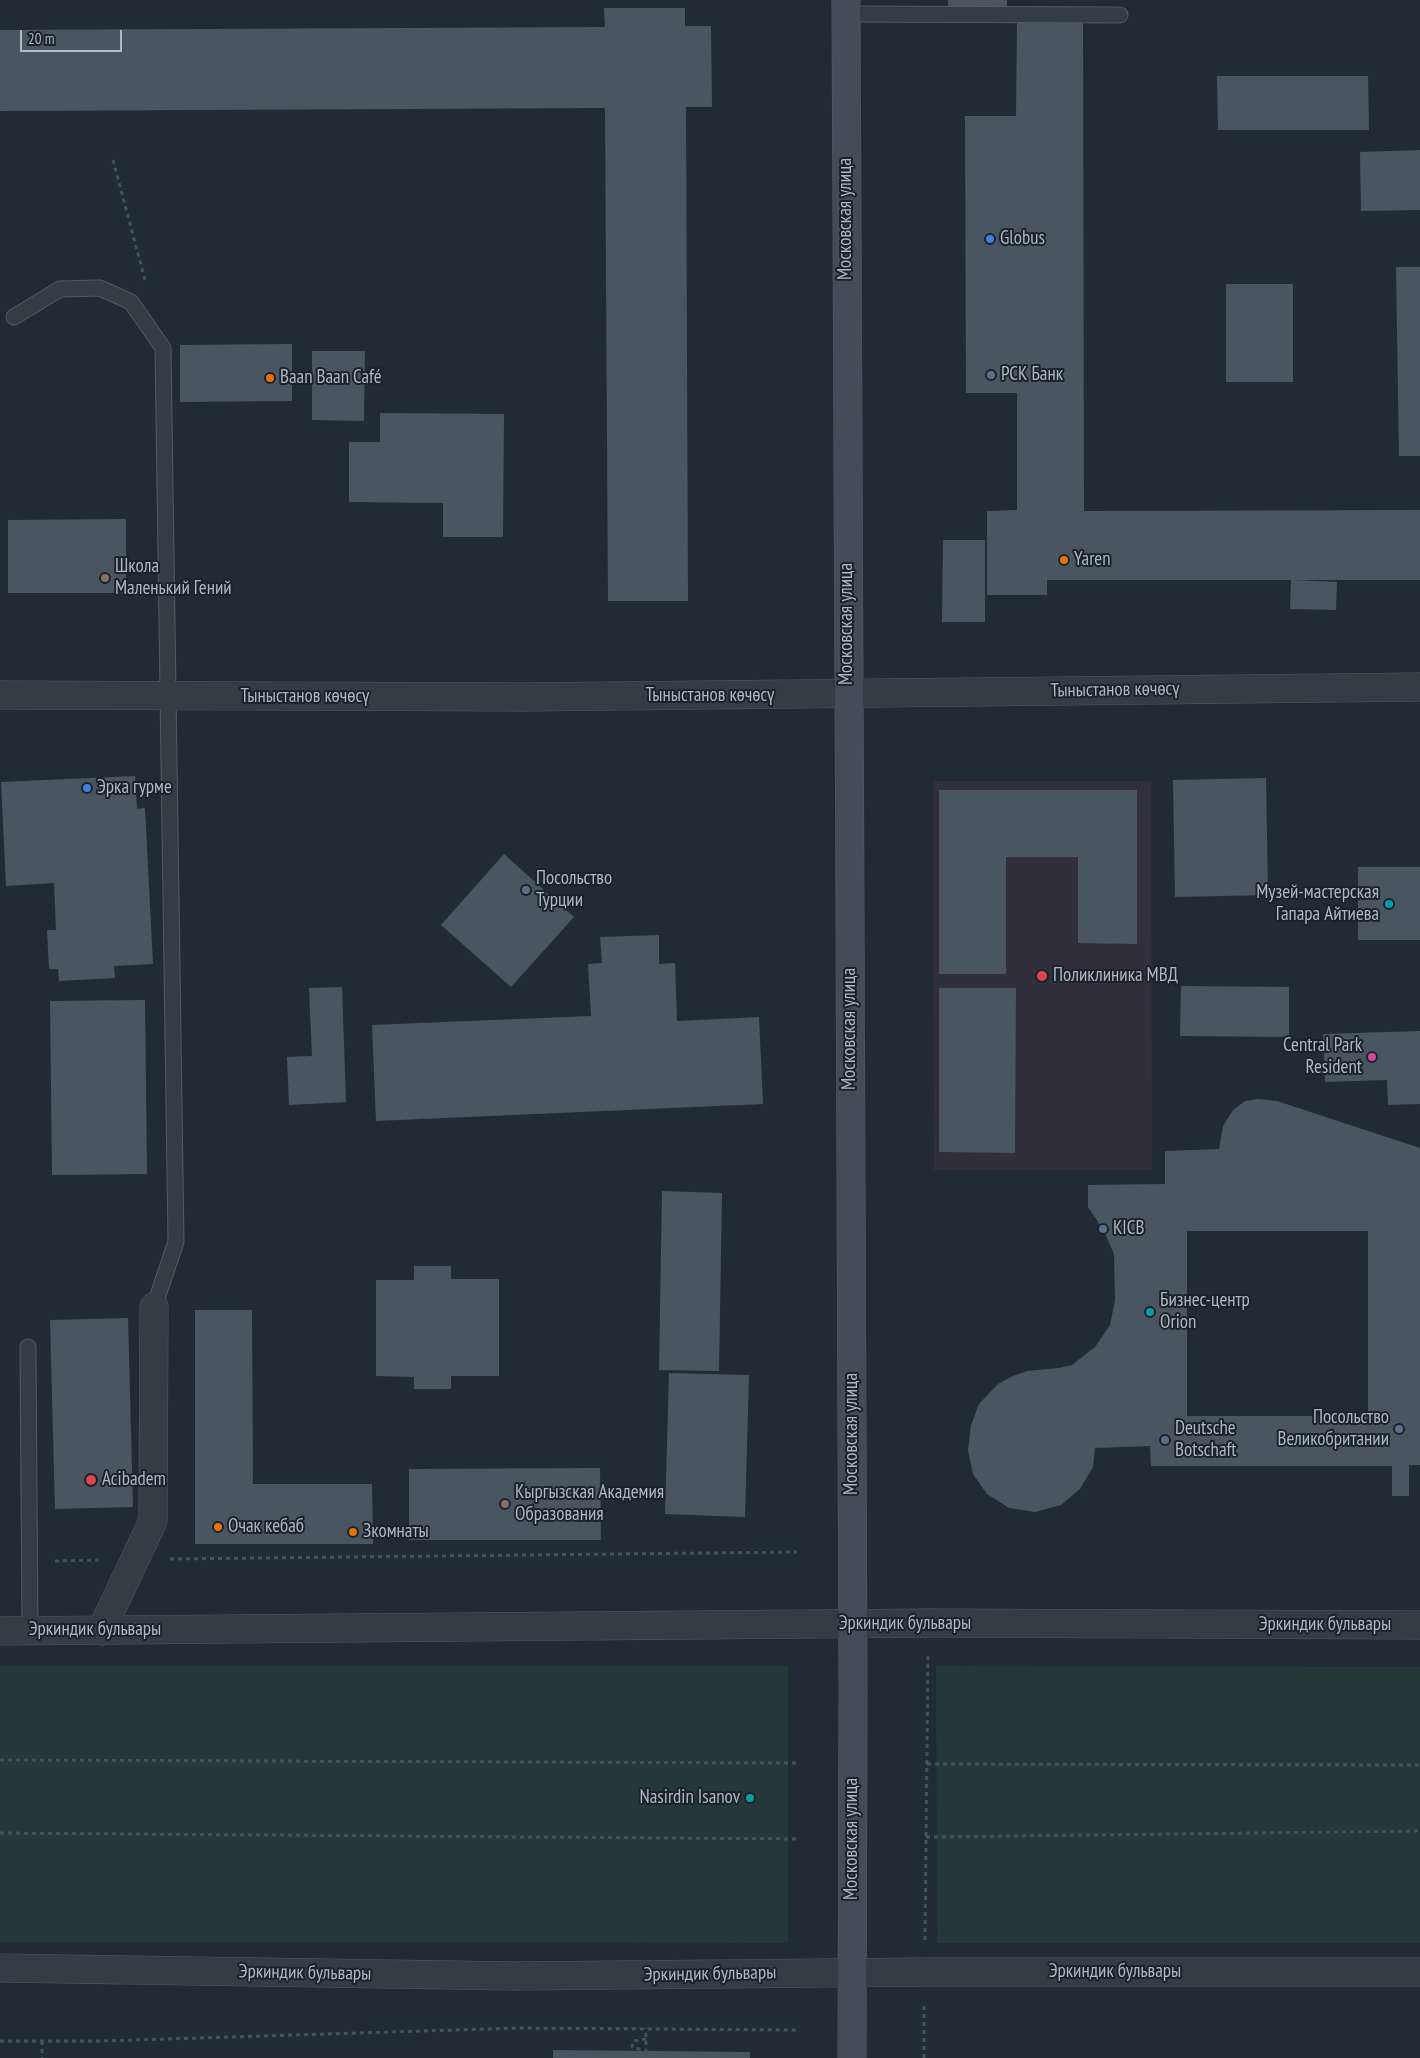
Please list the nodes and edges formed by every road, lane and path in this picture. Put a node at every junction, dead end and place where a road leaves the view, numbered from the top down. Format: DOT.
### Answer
graph roads {
  1 [pos="846,7"];
  2 [pos="1120,15"];
  3 [pos="113,160"];
  4 [pos="146,282"];
  5 [pos="14,317"];
  6 [pos="1420,687"];
  7 [pos="848,693"];
  8 [pos="0,695"];
  9 [pos="169,696"];
  10 [pos="154,1308"];
  11 [pos="28,1347"];
  12 [pos="797,1552"];
  13 [pos="134,1560"];
  14 [pos="30,1561"];
  15 [pos="852,1624"];
  16 [pos="928,1624"];
  17 [pos="1420,1625"];
  18 [pos="101,1630"];
  19 [pos="0,1631"];
  20 [pos="30,1631"];
  21 [pos="0,1760"];
  22 [pos="797,1763"];
  23 [pos="927,1764"];
  24 [pos="1420,1765"];
  25 [pos="1420,1831"];
  26 [pos="0,1833"];
  27 [pos="926,1837"];
  28 [pos="797,1839"];
  29 [pos="0,1968"];
  30 [pos="925,1972"];
  31 [pos="1420,1972"];
  32 [pos="853,1974"];
  33 [pos="646,2028"];
  34 [pos="797,2030"];
  35 [pos="646,2039"];
  36 [pos="0,2041"];
  37 [pos="42,2041"];
  38 [pos="42,2058"];
  39 [pos="852,2058"];
  40 [pos="924,2058"];
  1 -- 2 [label="lane"];
  1 -- 7 [label="main road, Московская улица"];
  3 -- 4 [label="path"];
  5 -- 9 [label="lane"];
  6 -- 7 [label="street, Тыныстанов көчөсү"];
  7 -- 9 [label="street, Тыныстанов көчөсү"];
  7 -- 15 [label="main road, Московская улица"];
  8 -- 9 [label="street, Тыныстанов көчөсү"];
  9 -- 10 [label="lane"];
  10 -- 13 [label="street"];
  11 -- 14 [label="lane"];
  12 -- 13 [label="path"];
  13 -- 14 [label="path"];
  13 -- 18 [label="street"];
  14 -- 20 [label="lane"];
  15 -- 16 [label="street, Эркиндик бульвары"];
  15 -- 18 [label="street, Эркиндик бульвары"];
  15 -- 32 [label="main road, Московская улица"];
  16 -- 17 [label="street, Эркиндик бульвары"];
  16 -- 23 [label="path"];
  18 -- 20 [label="street, Эркиндик бульвары"];
  19 -- 20 [label="street, Эркиндик бульвары"];
  21 -- 22 [label="path"];
  23 -- 24 [label="path"];
  23 -- 27 [label="path"];
  25 -- 27 [label="path"];
  26 -- 28 [label="path"];
  27 -- 30 [label="path"];
  29 -- 32 [label="street, Эркиндик бульвары"];
  30 -- 31 [label="street, Эркиндик бульвары"];
  30 -- 32 [label="street, Эркиндик бульвары"];
  30 -- 40 [label="path"];
  32 -- 39 [label="main road, Московская улица"];
  33 -- 34 [label="path"];
  33 -- 35 [label="path"];
  33 -- 37 [label="path"];
  35 -- 35 [label="path"];
  36 -- 37 [label="path"];
  37 -- 38 [label="path"];
}
